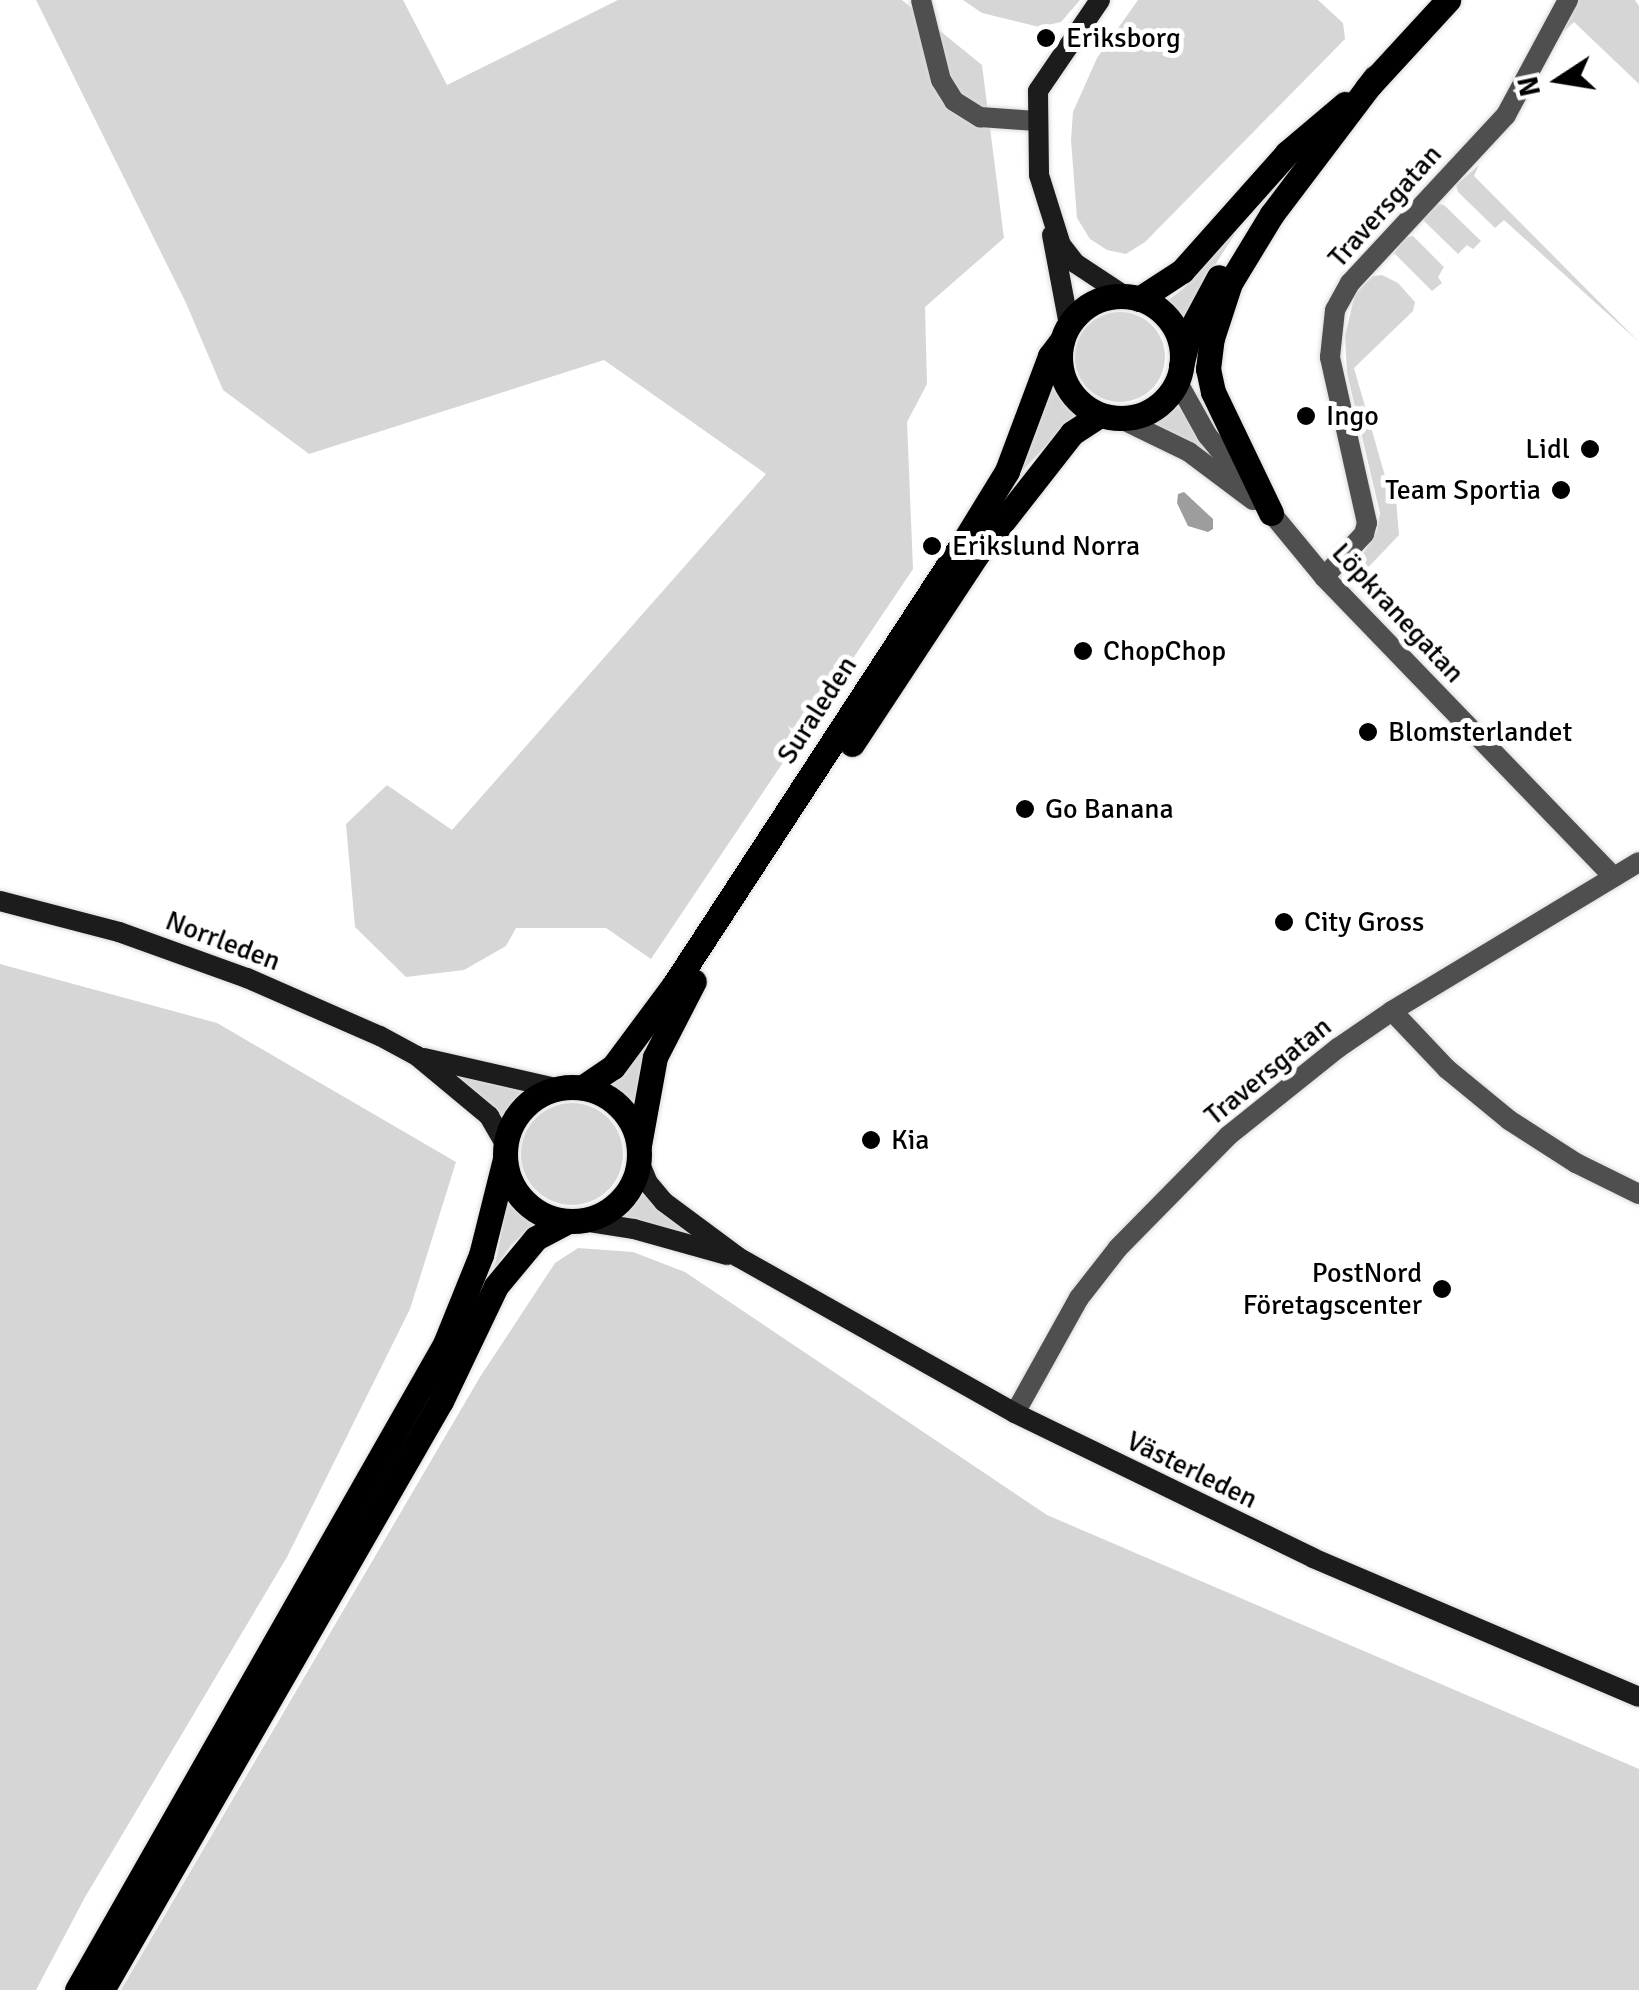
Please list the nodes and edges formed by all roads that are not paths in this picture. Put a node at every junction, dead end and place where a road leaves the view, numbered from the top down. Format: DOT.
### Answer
graph roads {
  1 [pos="921,0"];
  2 [pos="1100,0"];
  3 [pos="1448,0"];
  4 [pos="1568,0"];
  5 [pos="1375,78"];
  6 [pos="1036,121"];
  7 [pos="1050,218"];
  8 [pos="1132,297"];
  9 [pos="1066,332"];
  10 [pos="1179,373"];
  11 [pos="1109,416"];
  12 [pos="1271,514"];
  13 [pos="1324,577"];
  14 [pos="1639,862"];
  15 [pos="1614,877"];
  16 [pos="0,901"];
  17 [pos="1392,1011"];
  18 [pos="418,1056"];
  19 [pos="583,1087"];
  20 [pos="556,1088"];
  21 [pos="505,1152"];
  22 [pos="639,1153"];
  23 [pos="1639,1194"];
  24 [pos="576,1221"];
  25 [pos="738,1258"];
  26 [pos="1015,1412"];
  27 [pos="1639,1697"];
  28 [pos="77,1990"];
  29 [pos="102,1990"];
  1 -- 6 [label="street"];
  2 -- 6 [label="street"];
  3 -- 5 [label="main road"];
  4 -- 13 [label="street, Traversgatan"];
  5 -- 8 [label="main road"];
  5 -- 10 [label="main road"];
  5 -- 12 [label="main road"];
  6 -- 7 [label="street"];
  7 -- 8 [label="street"];
  7 -- 9 [label="street"];
  8 -- 9 [label="main road"];
  8 -- 10 [label="main road"];
  9 -- 11 [label="main road"];
  9 -- 19 [label="main road, Suraleden"];
  10 -- 11 [label="main road"];
  10 -- 12 [label="street, Löpkranegatan"];
  11 -- 12 [label="street, Löpkranegatan"];
  11 -- 22 [label="main road, Suraleden"];
  12 -- 13 [label="street, Löpkranegatan"];
  13 -- 15 [label="street, Löpkranegatan"];
  14 -- 15 [label="street, Traversgatan"];
  15 -- 17 [label="street, Traversgatan"];
  16 -- 18 [label="street, Norrleden"];
  17 -- 23 [label="street"];
  17 -- 26 [label="street, Traversgatan"];
  18 -- 20 [label="street, Norrleden"];
  18 -- 21 [label="street, Norrleden"];
  19 -- 20 [label="main road"];
  19 -- 22 [label="main road"];
  20 -- 21 [label="main road"];
  21 -- 24 [label="main road"];
  21 -- 28 [label="main road"];
  22 -- 24 [label="main road"];
  22 -- 25 [label="street, Västerleden"];
  24 -- 25 [label="street, Västerleden"];
  24 -- 29 [label="main road"];
  25 -- 26 [label="street, Västerleden"];
  26 -- 27 [label="street, Västerleden"];
}
